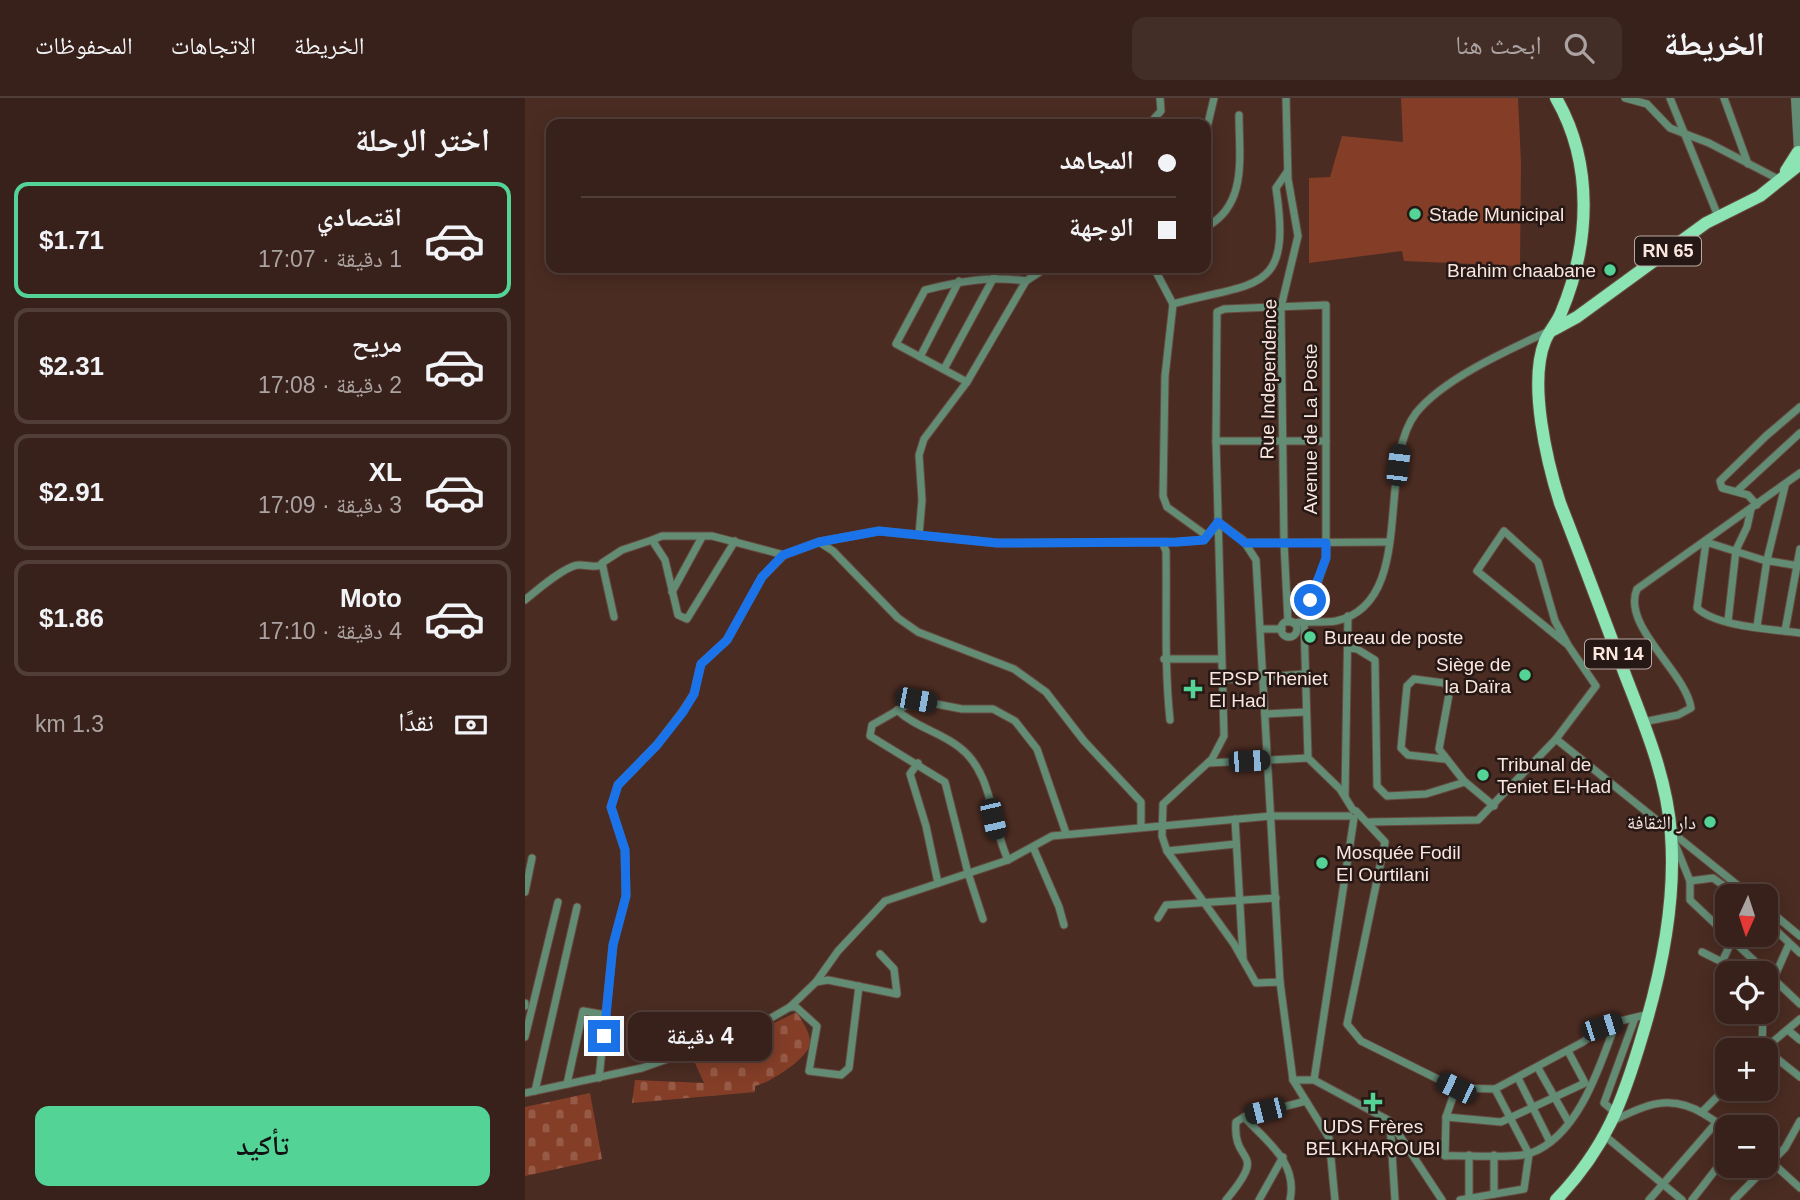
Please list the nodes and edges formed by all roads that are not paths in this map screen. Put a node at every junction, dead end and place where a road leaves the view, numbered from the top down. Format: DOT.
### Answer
graph roads {
  1 [pos="1160,98"];
  2 [pos="1214,98"];
  3 [pos="1286,98"];
  4 [pos="1625,98"];
  5 [pos="1670,98"];
  6 [pos="1724,98"];
  7 [pos="1795,98"];
  8 [pos="1562,102"];
  9 [pos="1239,115"];
  10 [pos="1154,119"];
  11 [pos="1209,119"];
  12 [pos="1799,120"];
  13 [pos="1684,133"];
  14 [pos="1799,154"];
  15 [pos="1748,164"];
  16 [pos="1288,172"];
  17 [pos="1781,177"];
  18 [pos="1718,216"];
  19 [pos="1211,224"];
  20 [pos="1038,273"];
  21 [pos="1157,273"];
  22 [pos="994,277"];
  23 [pos="959,281"];
  24 [pos="1026,281"];
  25 [pos="1173,304"];
  26 [pos="1281,307"];
  27 [pos="1553,330"];
  28 [pos="920,357"];
  29 [pos="943,369"];
  30 [pos="967,382"];
  31 [pos="1800,407"];
  32 [pos="1800,433"];
  33 [pos="1216,440"];
  34 [pos="1282,441"];
  35 [pos="1326,441"];
  36 [pos="1800,473"];
  37 [pos="1785,486"];
  38 [pos="1737,491"];
  39 [pos="1754,507"];
  40 [pos="1218,522"];
  41 [pos="919,535"];
  42 [pos="1207,536"];
  43 [pos="702,537"];
  44 [pos="652,540"];
  45 [pos="735,541"];
  46 [pos="819,542"];
  47 [pos="1163,542"];
  48 [pos="1389,542"];
  49 [pos="1706,542"];
  50 [pos="1245,543"];
  51 [pos="1284,543"];
  52 [pos="1326,543"];
  53 [pos="1800,549"];
  54 [pos="1736,550"];
  55 [pos="783,555"];
  56 [pos="1767,560"];
  57 [pos="602,565"];
  58 [pos="1798,566"];
  59 [pos="671,592"];
  60 [pos="525,600"];
  61 [pos="1348,616"];
  62 [pos="614,617"];
  63 [pos="1728,621"];
  64 [pos="1291,622"];
  65 [pos="1304,622"];
  66 [pos="1757,626"];
  67 [pos="1262,629"];
  68 [pos="1282,629"];
  69 [pos="1785,631"];
  70 [pos="1800,633"];
  71 [pos="1568,645"];
  72 [pos="1348,649"];
  73 [pos="1164,659"];
  74 [pos="1220,659"];
  75 [pos="1304,674"];
  76 [pos="1263,677"];
  77 [pos="1221,680"];
  78 [pos="897,710"];
  79 [pos="1305,712"];
  80 [pos="1265,714"];
  81 [pos="1170,720"];
  82 [pos="1643,722"];
  83 [pos="1556,739"];
  84 [pos="1308,758"];
  85 [pos="1444,759"];
  86 [pos="1269,760"];
  87 [pos="918,763"];
  88 [pos="1208,763"];
  89 [pos="1465,782"];
  90 [pos="1345,796"];
  91 [pos="1494,806"];
  92 [pos="1353,814"];
  93 [pos="1271,816"];
  94 [pos="1235,818"];
  95 [pos="1370,822"];
  96 [pos="1163,824"];
  97 [pos="1140,826"];
  98 [pos="1066,833"];
  99 [pos="1671,834"];
  100 [pos="1236,844"];
  101 [pos="1033,847"];
  102 [pos="1167,851"];
  103 [pos="532,858"];
  104 [pos="1008,860"];
  105 [pos="968,873"];
  106 [pos="1690,881"];
  107 [pos="938,883"];
  108 [pos="1721,884"];
  109 [pos="1736,884"];
  110 [pos="525,892"];
  111 [pos="1276,898"];
  112 [pos="1239,901"];
  113 [pos="558,902"];
  114 [pos="1205,903"];
  115 [pos="577,906"];
  116 [pos="1158,918"];
  117 [pos="1778,918"];
  118 [pos="983,919"];
  119 [pos="1715,922"];
  120 [pos="1064,925"];
  121 [pos="1778,932"];
  122 [pos="1800,936"];
  123 [pos="1789,943"];
  124 [pos="1742,947"];
  125 [pos="1702,951"];
  126 [pos="1800,953"];
  127 [pos="880,954"];
  128 [pos="1244,961"];
  129 [pos="1720,961"];
  130 [pos="1755,961"];
  131 [pos="1778,966"];
  132 [pos="816,982"];
  133 [pos="1280,982"];
  134 [pos="1778,984"];
  135 [pos="859,986"];
  136 [pos="1800,1004"];
  137 [pos="790,1007"];
  138 [pos="1649,1014"];
  139 [pos="606,1015"];
  140 [pos="1635,1018"];
  141 [pos="1800,1019"];
  142 [pos="1616,1022"];
  143 [pos="1788,1030"];
  144 [pos="525,1037"];
  145 [pos="1778,1038"];
  146 [pos="1800,1040"];
  147 [pos="1568,1051"];
  148 [pos="1778,1061"];
  149 [pos="1538,1068"];
  150 [pos="599,1077"];
  151 [pos="1800,1077"];
  152 [pos="1518,1078"];
  153 [pos="1293,1080"];
  154 [pos="1314,1080"];
  155 [pos="567,1084"];
  156 [pos="1456,1088"];
  157 [pos="1495,1089"];
  158 [pos="535,1091"];
  159 [pos="525,1093"];
  160 [pos="1589,1096"];
  161 [pos="1555,1098"];
  162 [pos="1715,1099"];
  163 [pos="1306,1101"];
  164 [pos="1604,1104"];
  165 [pos="1534,1108"];
  166 [pos="1702,1112"];
  167 [pos="1244,1116"];
  168 [pos="1446,1117"];
  169 [pos="1615,1117"];
  170 [pos="1511,1119"];
  171 [pos="1568,1121"];
  172 [pos="1800,1121"];
  173 [pos="1390,1122"];
  174 [pos="1715,1122"];
  175 [pos="1715,1124"];
  176 [pos="1605,1136"];
  177 [pos="1551,1142"];
  178 [pos="1778,1153"];
  179 [pos="1529,1154"];
  180 [pos="1469,1155"];
  181 [pos="1494,1155"];
  182 [pos="1283,1157"];
  183 [pos="1778,1168"];
  184 [pos="1715,1170"];
  185 [pos="1752,1178"];
  186 [pos="1663,1184"];
  187 [pos="1800,1188"];
  188 [pos="1494,1194"];
  189 [pos="1469,1196"];
  190 [pos="1226,1200"];
  191 [pos="1259,1200"];
  192 [pos="1290,1200"];
  193 [pos="1335,1200"];
  194 [pos="1395,1200"];
  195 [pos="1443,1200"];
  196 [pos="1460,1200"];
  197 [pos="1556,1200"];
  198 [pos="1649,1200"];
  199 [pos="1682,1200"];
  200 [pos="1692,1200"];
  201 [pos="1734,1200"];
  1 -- 10 [label="street"];
  2 -- 11 [label="street"];
  3 -- 16 [label="street, Rue Independence"];
  4 -- 13 [label="street"];
  5 -- 13 [label="street"];
  6 -- 15 [label="street"];
  7 -- 12 [label="street"];
  8 -- 27 [label="main road, RN 14"];
  9 -- 19 [label="street"];
  12 -- 14 [label="street"];
  13 -- 15 [label="street"];
  13 -- 18 [label="street"];
  14 -- 17 [label="main road, RN 65"];
  15 -- 17 [label="street"];
  16 -- 25 [label="street"];
  16 -- 26 [label="street, Rue Independence"];
  17 -- 18 [label="main road, RN 65"];
  18 -- 27 [label="main road, RN 65"];
  20 -- 24 [label="street"];
  21 -- 25 [label="street"];
  22 -- 23 [label="street"];
  22 -- 24 [label="street"];
  22 -- 29 [label="street"];
  23 -- 28 [label="street"];
  23 -- 28 [label="street"];
  24 -- 30 [label="street"];
  25 -- 42 [label="street"];
  26 -- 33 [label="street, Avenue de La Poste"];
  26 -- 34 [label="street, Rue Independence"];
  26 -- 35 [label="street, Avenue de La Poste"];
  27 -- 48 [label="street"];
  27 -- 82 [label="main road, RN 14"];
  28 -- 29 [label="street"];
  29 -- 30 [label="street"];
  30 -- 41 [label="street"];
  31 -- 38 [label="street"];
  32 -- 38 [label="street"];
  33 -- 34 [label="street"];
  33 -- 40 [label="street"];
  34 -- 35 [label="street"];
  34 -- 51 [label="street, Rue Independence"];
  35 -- 52 [label="street, Avenue de La Poste"];
  36 -- 37 [label="street"];
  37 -- 39 [label="street"];
  37 -- 56 [label="street"];
  38 -- 39 [label="street"];
  39 -- 49 [label="street"];
  39 -- 54 [label="street"];
  40 -- 42 [label="street"];
  40 -- 50 [label="street"];
  40 -- 74 [label="street"];
  41 -- 46 [label="street"];
  41 -- 47 [label="street"];
  42 -- 47 [label="street"];
  43 -- 44 [label="street"];
  43 -- 45 [label="street"];
  43 -- 59 [label="street"];
  44 -- 57 [label="street"];
  44 -- 59 [label="street"];
  45 -- 55 [label="street"];
  45 -- 59 [label="street"];
  46 -- 55 [label="street"];
  46 -- 97 [label="street"];
  47 -- 73 [label="street"];
  48 -- 52 [label="street"];
  48 -- 61 [label="street"];
  49 -- 54 [label="street"];
  49 -- 63 [label="street"];
  49 -- 82 [label="street"];
  50 -- 51 [label="street"];
  50 -- 67 [label="street"];
  51 -- 52 [label="street"];
  51 -- 64 [label="street, Rue Independence"];
  52 -- 65 [label="street, Avenue de La Poste"];
  53 -- 58 [label="street"];
  54 -- 56 [label="street"];
  54 -- 63 [label="street"];
  55 -- 139 [label="street"];
  56 -- 58 [label="street"];
  56 -- 66 [label="street"];
  57 -- 60 [label="street"];
  57 -- 62 [label="street"];
  58 -- 69 [label="street"];
  61 -- 65 [label="street"];
  61 -- 72 [label="street"];
  63 -- 66 [label="street"];
  64 -- 65 [label="street"];
  64 -- 68 [label="street"];
  64 -- 68 [label="street"];
  65 -- 75 [label="street, Avenue de La Poste"];
  66 -- 69 [label="street"];
  67 -- 68 [label="street"];
  67 -- 76 [label="street"];
  69 -- 70 [label="street"];
  71 -- 71 [label="street"];
  71 -- 83 [label="street"];
  72 -- 89 [label="street"];
  72 -- 90 [label="street"];
  73 -- 74 [label="street"];
  73 -- 81 [label="street"];
  74 -- 77 [label="street"];
  75 -- 76 [label="street"];
  75 -- 79 [label="street, Avenue de La Poste"];
  76 -- 77 [label="street"];
  76 -- 80 [label="street"];
  77 -- 88 [label="street"];
  78 -- 87 [label="street"];
  78 -- 98 [label="street"];
  78 -- 104 [label="street"];
  79 -- 80 [label="street"];
  79 -- 84 [label="street, Avenue de La Poste"];
  80 -- 86 [label="street"];
  82 -- 99 [label="main road, RN 14"];
  83 -- 91 [label="street"];
  83 -- 99 [label="street"];
  84 -- 86 [label="street"];
  84 -- 90 [label="street"];
  85 -- 85 [label="street"];
  85 -- 89 [label="street"];
  86 -- 88 [label="street"];
  86 -- 93 [label="street"];
  87 -- 105 [label="street"];
  87 -- 107 [label="street"];
  88 -- 96 [label="street"];
  89 -- 91 [label="street"];
  90 -- 92 [label="street"];
  91 -- 95 [label="street"];
  92 -- 93 [label="street"];
  92 -- 95 [label="street"];
  92 -- 154 [label="street"];
  93 -- 94 [label="street"];
  93 -- 111 [label="street"];
  94 -- 96 [label="street"];
  94 -- 100 [label="street"];
  95 -- 156 [label="street"];
  96 -- 97 [label="street"];
  96 -- 102 [label="street"];
  97 -- 98 [label="street"];
  98 -- 101 [label="street"];
  99 -- 106 [label="street"];
  99 -- 109 [label="street"];
  99 -- 138 [label="main road, RN 14"];
  100 -- 102 [label="street"];
  100 -- 112 [label="street"];
  101 -- 104 [label="street"];
  101 -- 120 [label="street"];
  102 -- 114 [label="street"];
  103 -- 110 [label="street"];
  104 -- 105 [label="street"];
  105 -- 107 [label="street"];
  105 -- 118 [label="street"];
  106 -- 108 [label="street"];
  106 -- 119 [label="street"];
  107 -- 132 [label="street"];
  111 -- 112 [label="street"];
  111 -- 133 [label="street"];
  112 -- 114 [label="street"];
  112 -- 128 [label="street"];
  113 -- 144 [label="street"];
  114 -- 116 [label="street"];
  114 -- 128 [label="street"];
  115 -- 158 [label="street"];
  117 -- 122 [label="street"];
  121 -- 123 [label="street"];
  123 -- 126 [label="street"];
  123 -- 131 [label="street"];
  124 -- 130 [label="street"];
  125 -- 129 [label="street"];
  127 -- 135 [label="street"];
  128 -- 133 [label="street"];
  132 -- 135 [label="street"];
  132 -- 137 [label="street"];
  133 -- 153 [label="street"];
  134 -- 136 [label="street"];
  135 -- 137 [label="street"];
  137 -- 150 [label="street"];
  138 -- 140 [label="street"];
  138 -- 169 [label="main road, RN 14"];
  139 -- 150 [label="street"];
  139 -- 155 [label="street"];
  140 -- 142 [label="street"];
  140 -- 164 [label="street"];
  141 -- 143 [label="street"];
  142 -- 147 [label="street"];
  142 -- 160 [label="street"];
  143 -- 145 [label="street"];
  143 -- 146 [label="street"];
  147 -- 149 [label="street"];
  147 -- 161 [label="street"];
  148 -- 151 [label="street"];
  149 -- 152 [label="street"];
  149 -- 161 [label="street"];
  150 -- 155 [label="street"];
  152 -- 157 [label="street"];
  152 -- 165 [label="street"];
  153 -- 154 [label="street"];
  153 -- 163 [label="street"];
  154 -- 173 [label="street"];
  155 -- 158 [label="street"];
  156 -- 157 [label="street"];
  156 -- 168 [label="street"];
  157 -- 170 [label="street"];
  158 -- 159 [label="street"];
  160 -- 164 [label="street"];
  160 -- 171 [label="street"];
  161 -- 165 [label="street"];
  161 -- 171 [label="street"];
  162 -- 166 [label="street"];
  163 -- 167 [label="street"];
  163 -- 193 [label="street"];
  164 -- 169 [label="street"];
  165 -- 170 [label="street"];
  165 -- 177 [label="street"];
  166 -- 169 [label="street"];
  166 -- 174 [label="street"];
  167 -- 182 [label="street"];
  167 -- 190 [label="street"];
  168 -- 170 [label="street"];
  168 -- 180 [label="street"];
  169 -- 176 [label="main road, RN 14"];
  170 -- 179 [label="street"];
  171 -- 177 [label="street"];
  172 -- 178 [label="street"];
  173 -- 194 [label="street"];
  173 -- 195 [label="street"];
  175 -- 186 [label="street"];
  176 -- 186 [label="street"];
  176 -- 197 [label="main road, RN 14"];
  177 -- 179 [label="street"];
  179 -- 181 [label="street"];
  179 -- 188 [label="street"];
  180 -- 181 [label="street"];
  180 -- 189 [label="street"];
  181 -- 188 [label="street"];
  182 -- 191 [label="street"];
  182 -- 192 [label="street"];
  183 -- 187 [label="street"];
  184 -- 200 [label="street"];
  185 -- 201 [label="street"];
  186 -- 198 [label="street"];
  186 -- 199 [label="street"];
  188 -- 189 [label="street"];
  189 -- 196 [label="street"];
}
